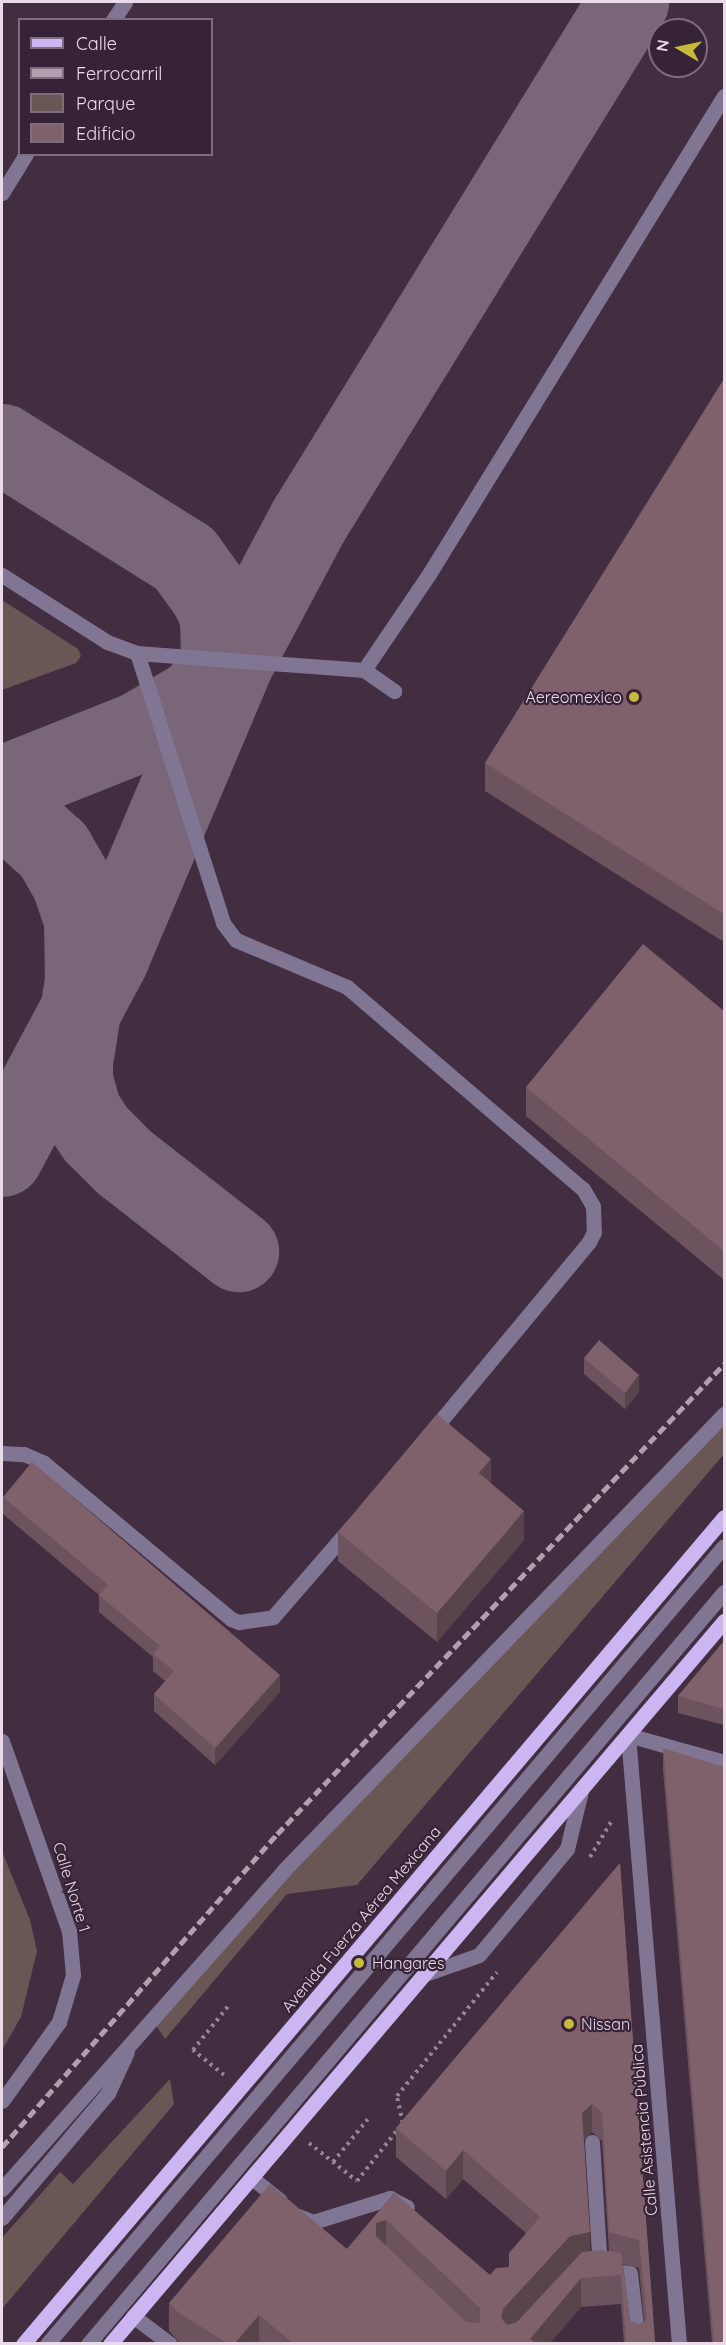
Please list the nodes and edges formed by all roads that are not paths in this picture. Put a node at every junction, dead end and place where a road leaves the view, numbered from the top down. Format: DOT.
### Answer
graph roads {
  1 [pos="124,2"];
  2 [pos="114,18"];
  3 [pos="724,96"];
  4 [pos="25,156"];
  5 [pos="2,193"];
  6 [pos="2,575"];
  7 [pos="138,653"];
  8 [pos="364,670"];
  9 [pos="394,691"];
  10 [pos="724,1414"];
  11 [pos="422,1443"];
  12 [pos="2,1454"];
  13 [pos="360,1516"];
  14 [pos="724,1517"];
  15 [pos="724,1546"];
  16 [pos="724,1592"];
  17 [pos="724,1621"];
  18 [pos="628,1735"];
  19 [pos="2,1741"];
  20 [pos="724,1762"];
  21 [pos="581,1791"];
  22 [pos="425,1974"];
  23 [pos="136,2033"];
  24 [pos="2,2101"];
  25 [pos="592,2142"];
  26 [pos="252,2178"];
  27 [pos="2,2189"];
  28 [pos="418,2216"];
  29 [pos="2,2218"];
  30 [pos="133,2316"];
  31 [pos="23,2343"];
  32 [pos="47,2343"];
  33 [pos="88,2343"];
  34 [pos="110,2343"];
  35 [pos="170,2343"];
  36 [pos="638,2343"];
  37 [pos="679,2343"];
  1 -- 2 [label="street"];
  3 -- 8 [label="street"];
  4 -- 5 [label="street"];
  6 -- 7 [label="street"];
  7 -- 8 [label="street"];
  7 -- 11 [label="street"];
  8 -- 9 [label="street"];
  10 -- 23 [label="street"];
  12 -- 13 [label="street"];
  14 -- 31 [label="main road, Avenida Fuerza Aérea Mexicana"];
  15 -- 32 [label="street"];
  16 -- 33 [label="street"];
  17 -- 18 [label="main road"];
  18 -- 20 [label="street"];
  18 -- 21 [label="main road"];
  18 -- 37 [label="street, Calle Asistencia Pública"];
  19 -- 24 [label="street, Calle Norte 1"];
  21 -- 22 [label="main road"];
  21 -- 22 [label="street"];
  22 -- 26 [label="main road"];
  23 -- 27 [label="street"];
  23 -- 29 [label="street"];
  25 -- 36 [label="street"];
  26 -- 28 [label="street"];
  26 -- 30 [label="main road"];
  30 -- 34 [label="main road"];
  30 -- 35 [label="street"];
}
